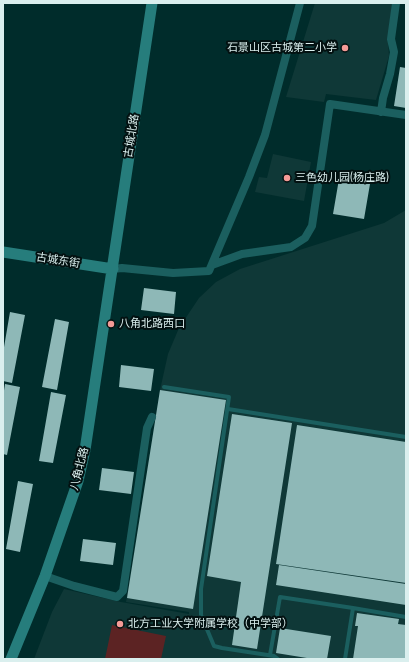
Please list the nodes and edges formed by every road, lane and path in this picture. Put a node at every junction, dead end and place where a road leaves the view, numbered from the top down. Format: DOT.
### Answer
graph roads {
  1 [pos="152,3"];
  2 [pos="300,3"];
  3 [pos="396,3"];
  4 [pos="381,112"];
  5 [pos="406,115"];
  6 [pos="3,252"];
  7 [pos="212,265"];
  8 [pos="112,269"];
  9 [pos="164,387"];
  10 [pos="228,409"];
  11 [pos="152,417"];
  12 [pos="406,437"];
  13 [pos="45,576"];
  14 [pos="353,608"];
  15 [pos="406,617"];
  16 [pos="270,655"];
  17 [pos="11,659"];
  18 [pos="278,659"];
  19 [pos="345,659"];
  1 -- 8 [label="street, 古城北路"];
  2 -- 7 [label="street"];
  3 -- 4 [label="street"];
  4 -- 5 [label="street"];
  4 -- 7 [label="street"];
  6 -- 8 [label="street, 古城东街"];
  7 -- 8 [label="street"];
  8 -- 13 [label="street, 八角北路"];
  9 -- 10 [label="lane"];
  10 -- 12 [label="lane"];
  10 -- 16 [label="lane"];
  11 -- 13 [label="street"];
  13 -- 17 [label="street, 八角北路"];
  14 -- 15 [label="lane"];
  14 -- 16 [label="lane"];
  14 -- 19 [label="lane"];
  16 -- 18 [label="lane"];
}
